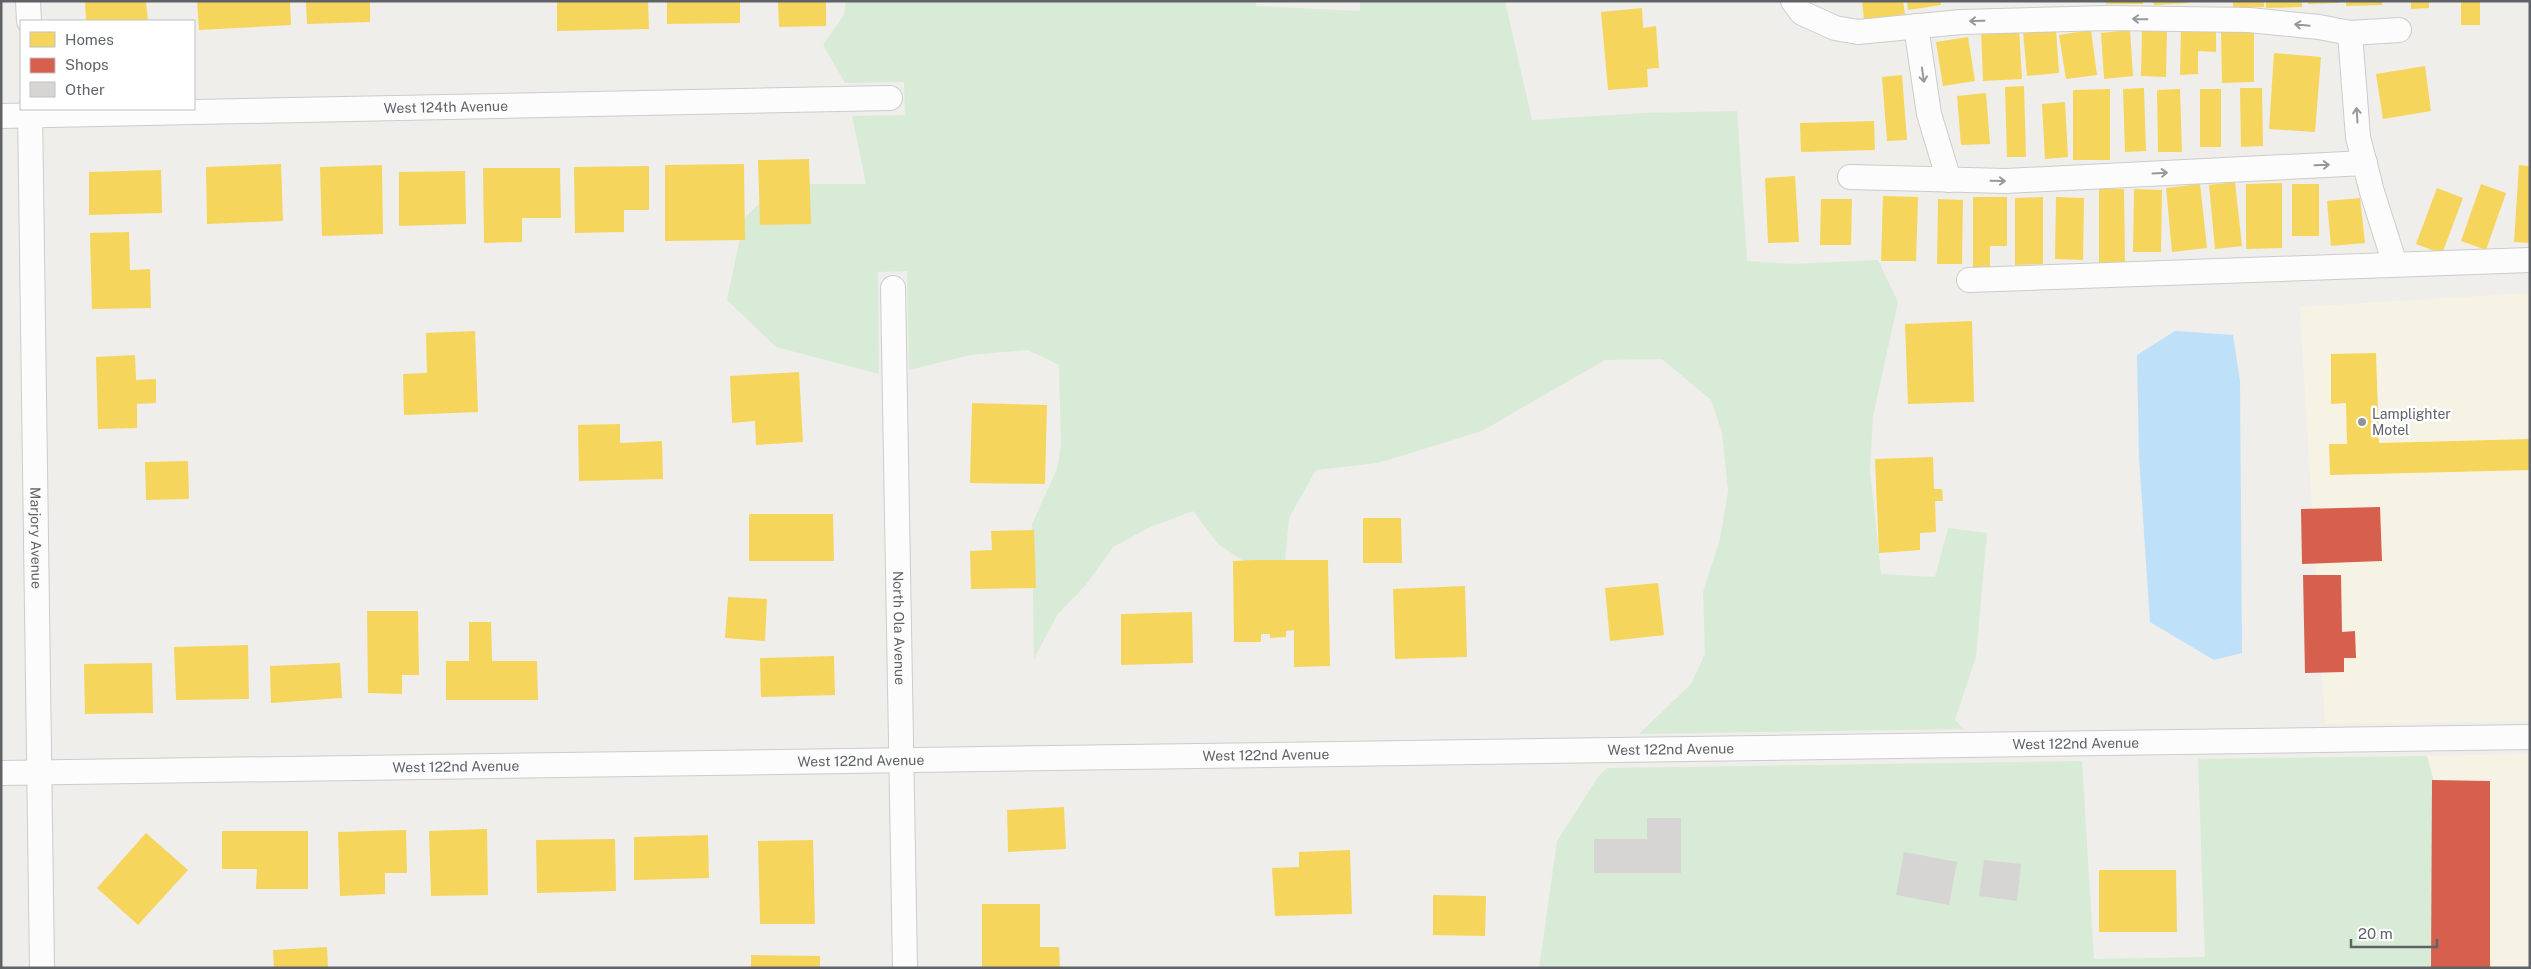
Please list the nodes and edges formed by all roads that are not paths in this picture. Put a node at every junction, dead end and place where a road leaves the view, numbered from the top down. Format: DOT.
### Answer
graph roads {
  1 [pos="28,1"];
  2 [pos="1793,1"];
  3 [pos="28,20"];
  4 [pos="1916,26"];
  5 [pos="2399,30"];
  6 [pos="2350,33"];
  7 [pos="890,98"];
  8 [pos="195,109"];
  9 [pos="153,110"];
  10 [pos="30,112"];
  11 [pos="1,116"];
  12 [pos="2365,163"];
  13 [pos="1850,177"];
  14 [pos="1949,180"];
  15 [pos="2530,260"];
  16 [pos="2395,264"];
  17 [pos="1969,280"];
  18 [pos="893,288"];
  19 [pos="2530,737"];
  20 [pos="900,762"];
  21 [pos="39,772"];
  22 [pos="1,773"];
  23 [pos="42,968"];
  24 [pos="905,968"];
  1 -- 3 [label="street"];
  2 -- 4 [label="street"];
  6 -- 4 [label="street, one-way"];
  4 -- 14 [label="street, one-way"];
  5 -- 6 [label="street"];
  12 -- 6 [label="street, one-way"];
  7 -- 8 [label="street, West 124th Avenue"];
  9 -- 10 [label="street, West 124th Avenue"];
  10 -- 11 [label="street, West 124th Avenue"];
  10 -- 21 [label="street, Marjory Avenue"];
  14 -- 12 [label="street, one-way"];
  12 -- 16 [label="street"];
  13 -- 14 [label="street"];
  15 -- 16 [label="street"];
  16 -- 17 [label="street"];
  18 -- 20 [label="street, North Ola Avenue"];
  19 -- 20 [label="street, West 122nd Avenue"];
  20 -- 21 [label="street, West 122nd Avenue"];
  20 -- 24 [label="street, North Ola Avenue"];
  21 -- 22 [label="street, West 122nd Avenue"];
  21 -- 23 [label="street, Marjory Avenue"];
}
